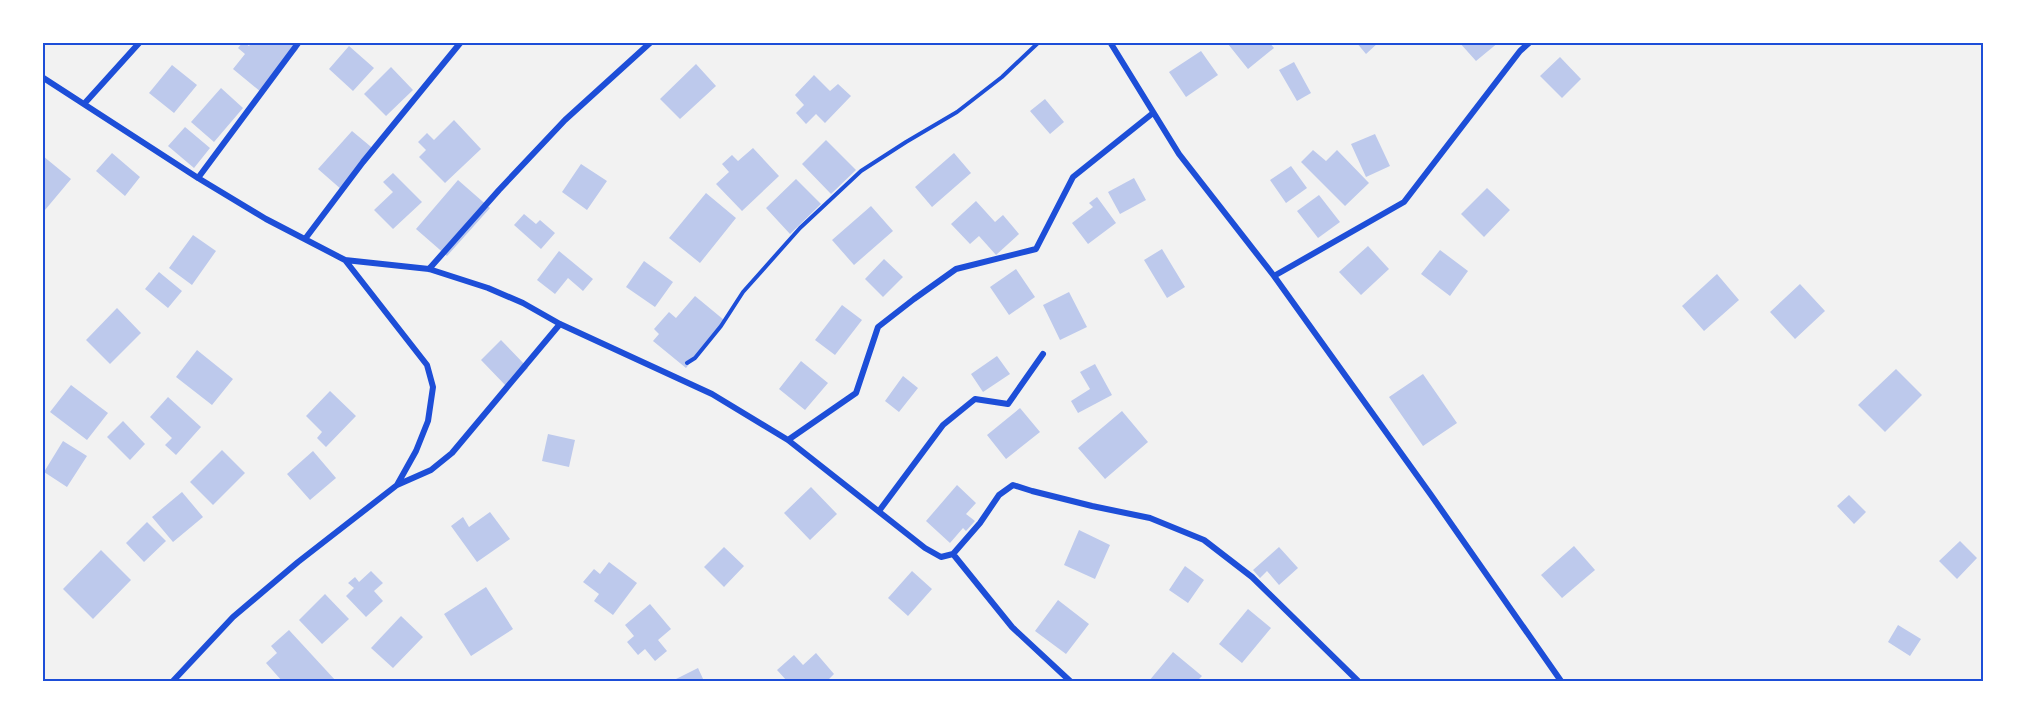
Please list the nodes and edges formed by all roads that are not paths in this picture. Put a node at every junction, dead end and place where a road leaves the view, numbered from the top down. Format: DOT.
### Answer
graph roads {
  1 [pos="140,42"];
  2 [pos="299,42"];
  3 [pos="461,42"];
  4 [pos="651,42"];
  5 [pos="1110,42"];
  6 [pos="1530,42"];
  7 [pos="42,77"];
  8 [pos="84,104"];
  9 [pos="1153,113"];
  10 [pos="198,178"];
  11 [pos="305,239"];
  12 [pos="345,260"];
  13 [pos="429,269"];
  14 [pos="1274,276"];
  15 [pos="560,324"];
  16 [pos="1043,354"];
  17 [pos="788,440"];
  18 [pos="397,485"];
  19 [pos="879,511"];
  20 [pos="953,554"];
  21 [pos="173,681"];
  22 [pos="1070,681"];
  23 [pos="1358,681"];
  24 [pos="1561,681"];
  1 -- 8 [label="street"];
  2 -- 10 [label="street"];
  3 -- 11 [label="street"];
  4 -- 13 [label="street"];
  5 -- 9 [label="street"];
  6 -- 14 [label="street"];
  7 -- 8 [label="street"];
  8 -- 10 [label="street"];
  9 -- 14 [label="street"];
  9 -- 17 [label="street"];
  10 -- 11 [label="street"];
  11 -- 12 [label="street"];
  12 -- 13 [label="street"];
  12 -- 18 [label="street"];
  13 -- 15 [label="street"];
  14 -- 24 [label="street"];
  15 -- 17 [label="street"];
  15 -- 18 [label="street"];
  16 -- 19 [label="street"];
  17 -- 19 [label="street"];
  18 -- 21 [label="street"];
  19 -- 20 [label="street"];
  20 -- 22 [label="street"];
  20 -- 23 [label="street"];
}
